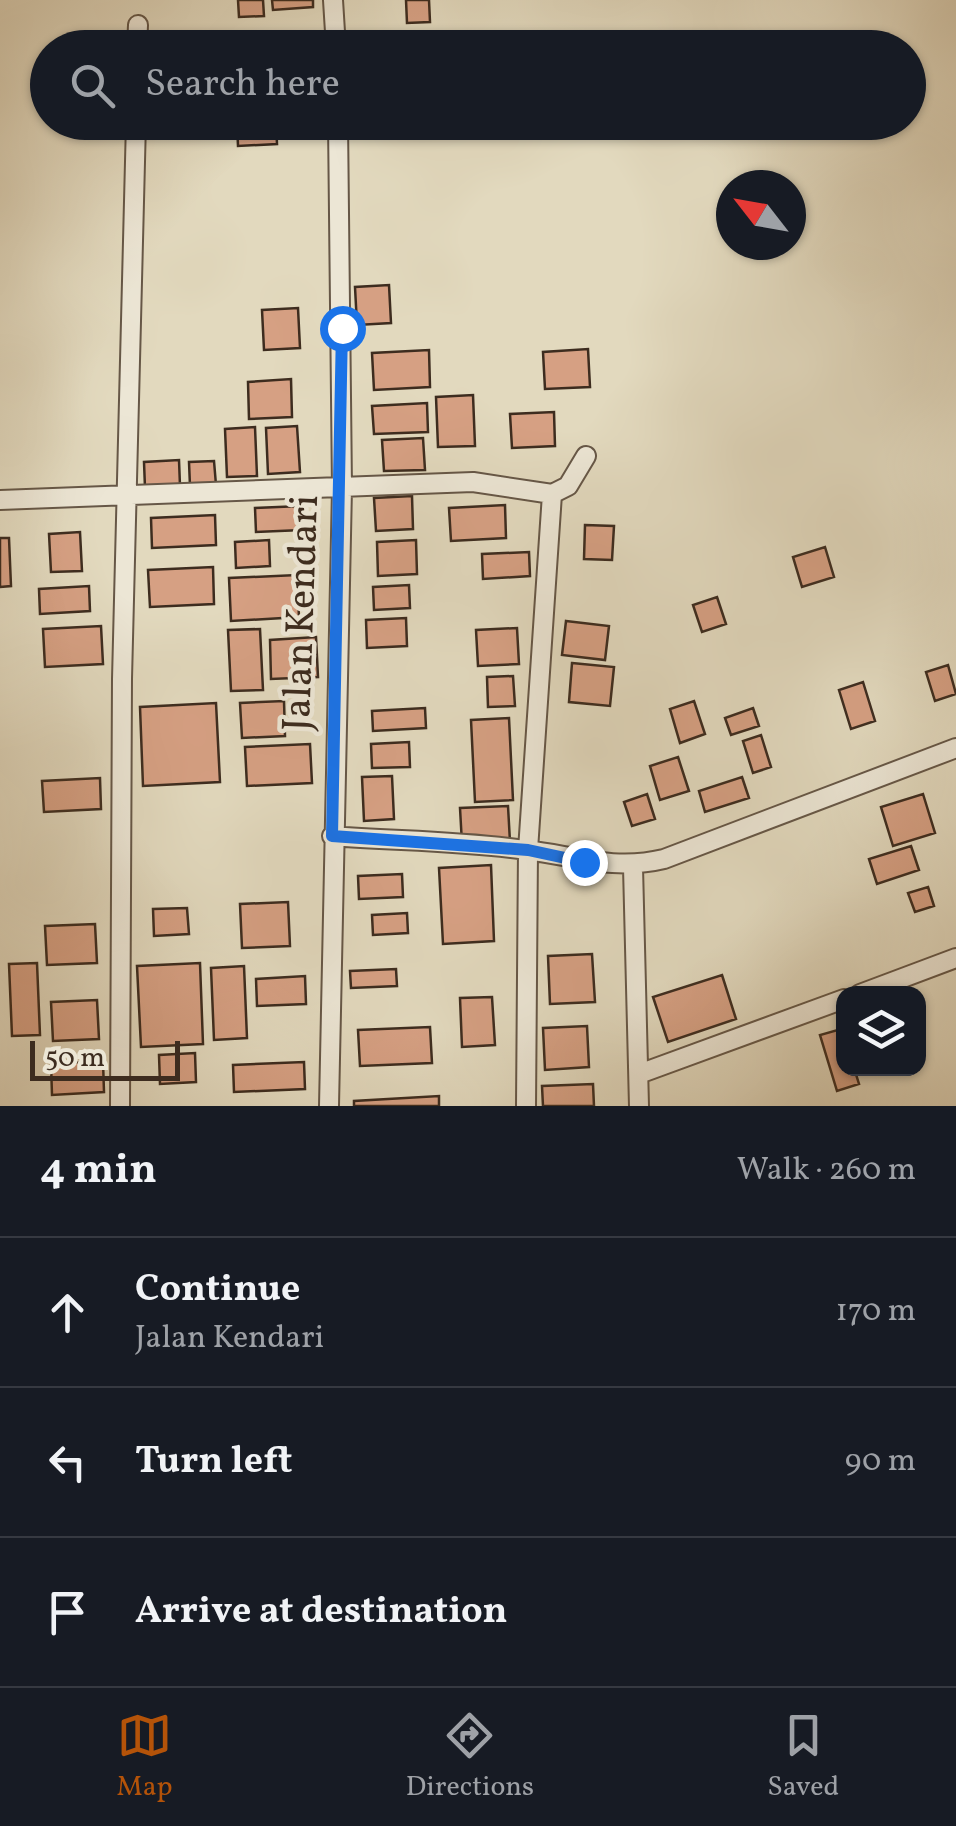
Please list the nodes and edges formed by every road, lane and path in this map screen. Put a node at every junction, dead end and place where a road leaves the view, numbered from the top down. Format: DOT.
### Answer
graph roads {
  1 [pos="333,0"];
  2 [pos="138,25"];
  3 [pos="138,30"];
  4 [pos="335,30"];
  5 [pos="136,140"];
  6 [pos="338,140"];
  7 [pos="586,456"];
  8 [pos="342,488"];
  9 [pos="552,494"];
  10 [pos="127,495"];
  11 [pos="0,500"];
  12 [pos="956,748"];
  13 [pos="332,836"];
  14 [pos="528,850"];
  15 [pos="633,866"];
  16 [pos="956,958"];
  17 [pos="881,986"];
  18 [pos="836,1003"];
  19 [pos="640,1074"];
  20 [pos="120,1106"];
  21 [pos="328,1106"];
  22 [pos="526,1106"];
  23 [pos="639,1106"];
  1 -- 4 [label="street"];
  2 -- 3 [label="street"];
  5 -- 10 [label="street"];
  6 -- 8 [label="street, Jalan Kendari"];
  7 -- 9 [label="street"];
  8 -- 9 [label="street"];
  8 -- 10 [label="street"];
  8 -- 13 [label="street, Jalan Kendari"];
  9 -- 14 [label="street"];
  10 -- 11 [label="street"];
  10 -- 20 [label="street"];
  12 -- 15 [label="street"];
  13 -- 14 [label="street"];
  13 -- 21 [label="street, Jalan Kendari"];
  14 -- 15 [label="street"];
  14 -- 22 [label="street"];
  15 -- 19 [label="street"];
  16 -- 17 [label="street"];
  18 -- 19 [label="street"];
  19 -- 23 [label="street"];
}
